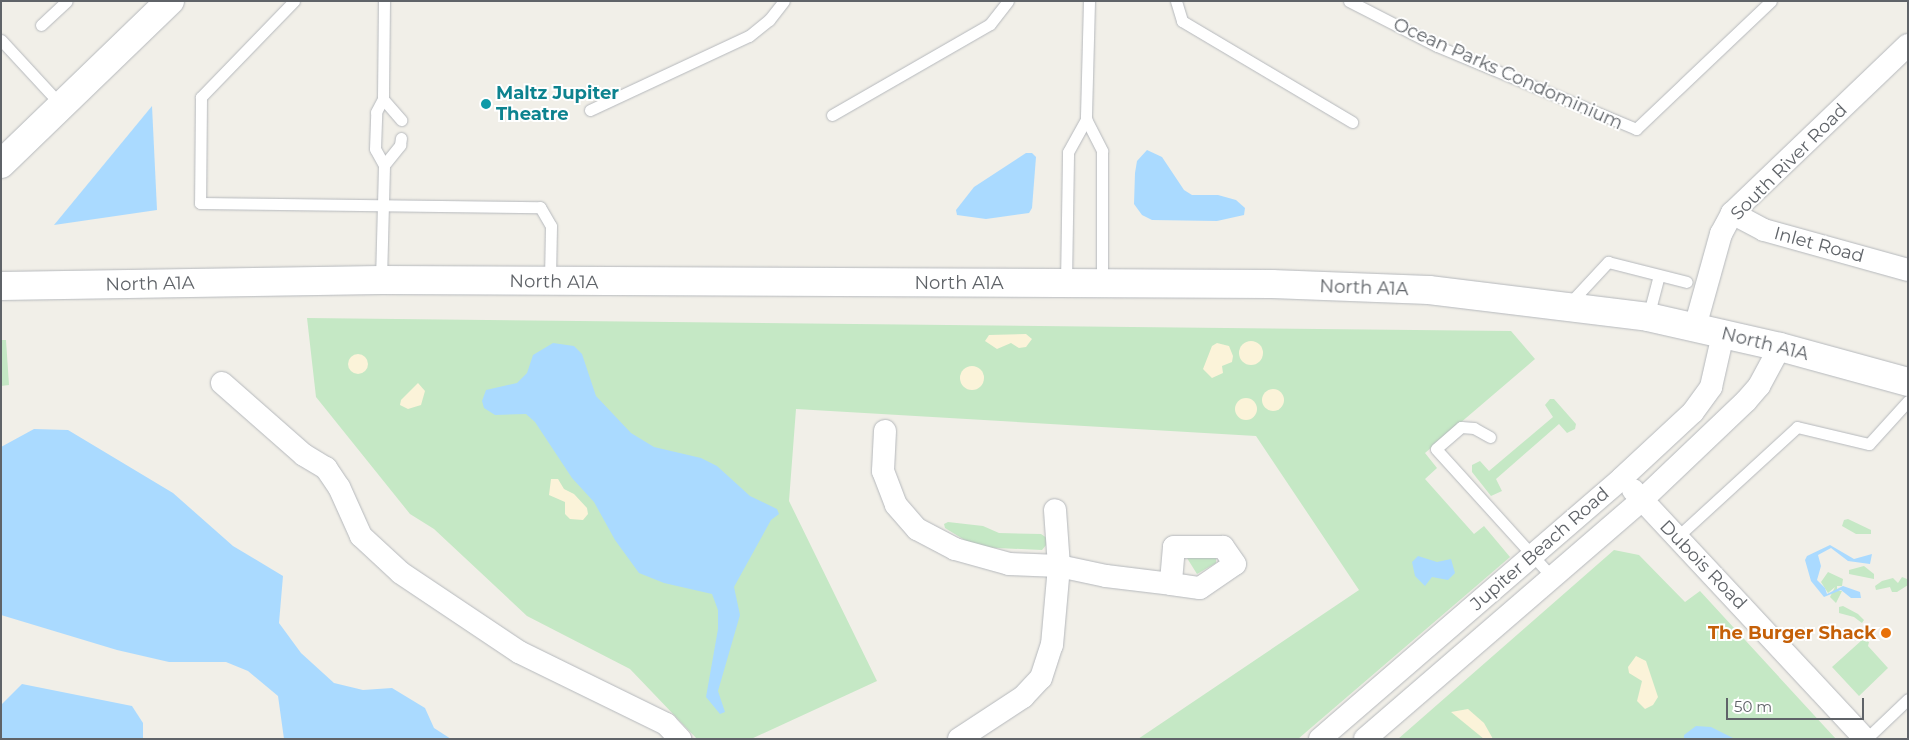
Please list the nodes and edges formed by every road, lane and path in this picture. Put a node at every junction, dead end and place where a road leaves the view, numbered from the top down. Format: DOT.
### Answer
graph roads {
  1 [pos="67,1"];
  2 [pos="294,1"];
  3 [pos="384,1"];
  4 [pos="784,1"];
  5 [pos="1008,1"];
  6 [pos="1089,1"];
  7 [pos="1176,1"];
  8 [pos="1349,1"];
  9 [pos="1771,1"];
  10 [pos="166,3"];
  11 [pos="41,26"];
  12 [pos="1,40"];
  13 [pos="1908,45"];
  14 [pos="383,99"];
  15 [pos="62,106"];
  16 [pos="590,110"];
  17 [pos="832,115"];
  18 [pos="1086,119"];
  19 [pos="401,120"];
  20 [pos="1352,122"];
  21 [pos="401,138"];
  22 [pos="1,164"];
  23 [pos="384,165"];
  24 [pos="383,204"];
  25 [pos="1732,214"];
  26 [pos="1,268"];
  27 [pos="1907,268"];
  28 [pos="1659,275"];
  29 [pos="381,280"];
  30 [pos="550,282"];
  31 [pos="1687,282"];
  32 [pos="1066,283"];
  33 [pos="1102,283"];
  34 [pos="1,286"];
  35 [pos="30,286"];
  36 [pos="1567,306"];
  37 [pos="1648,317"];
  38 [pos="1695,327"];
  39 [pos="1724,334"];
  40 [pos="1780,347"];
  41 [pos="1908,382"];
  42 [pos="222,383"];
  43 [pos="1908,401"];
  44 [pos="885,431"];
  45 [pos="1490,437"];
  46 [pos="1622,478"];
  47 [pos="1642,500"];
  48 [pos="1054,510"];
  49 [pos="1676,538"];
  50 [pos="1532,556"];
  51 [pos="1059,566"];
  52 [pos="1553,578"];
  53 [pos="1171,584"];
  54 [pos="1908,699"];
  55 [pos="680,739"];
  56 [pos="959,739"];
  57 [pos="1320,739"];
  58 [pos="1365,739"];
  59 [pos="1866,739"];
  1 -- 11 [label="lane"];
  2 -- 24 [label="lane"];
  3 -- 14 [label="lane"];
  4 -- 16 [label="lane"];
  5 -- 17 [label="lane"];
  6 -- 18 [label="lane"];
  7 -- 20 [label="lane"];
  8 -- 9 [label="lane, Ocean Parks Condominium"];
  10 -- 15 [label="street"];
  12 -- 15 [label="lane"];
  13 -- 25 [label="street, South River Road"];
  14 -- 19 [label="lane"];
  14 -- 23 [label="lane"];
  15 -- 22 [label="street"];
  18 -- 32 [label="lane"];
  18 -- 33 [label="lane"];
  21 -- 23 [label="lane"];
  23 -- 24 [label="lane"];
  24 -- 29 [label="lane"];
  24 -- 30 [label="lane"];
  25 -- 27 [label="street, Inlet Road"];
  25 -- 38 [label="street, South River Road"];
  26 -- 35 [label="street"];
  28 -- 31 [label="lane"];
  28 -- 36 [label="lane"];
  28 -- 37 [label="lane"];
  29 -- 30 [label="street, North A1A"];
  29 -- 35 [label="street, North A1A"];
  30 -- 32 [label="street, North A1A"];
  32 -- 33 [label="street, North A1A"];
  33 -- 36 [label="street, North A1A"];
  34 -- 35 [label="street, North A1A"];
  36 -- 37 [label="street, North A1A"];
  37 -- 38 [label="street, North A1A"];
  38 -- 39 [label="street, North A1A"];
  39 -- 40 [label="street, North A1A"];
  39 -- 46 [label="street, Jupiter Beach Road"];
  40 -- 41 [label="street, North A1A"];
  40 -- 47 [label="street, Jupiter Beach Road"];
  42 -- 55 [label="street"];
  43 -- 49 [label="lane"];
  44 -- 51 [label="street"];
  45 -- 50 [label="lane"];
  46 -- 47 [label="street, Dubois Road"];
  46 -- 50 [label="street, Jupiter Beach Road"];
  47 -- 49 [label="street, Dubois Road"];
  47 -- 52 [label="street, Jupiter Beach Road"];
  48 -- 51 [label="street"];
  49 -- 59 [label="street, Dubois Road"];
  50 -- 52 [label="lane"];
  50 -- 57 [label="street, Jupiter Beach Road"];
  51 -- 53 [label="street"];
  51 -- 56 [label="street"];
  52 -- 58 [label="street, Jupiter Beach Road"];
  54 -- 59 [label="lane"];
}
